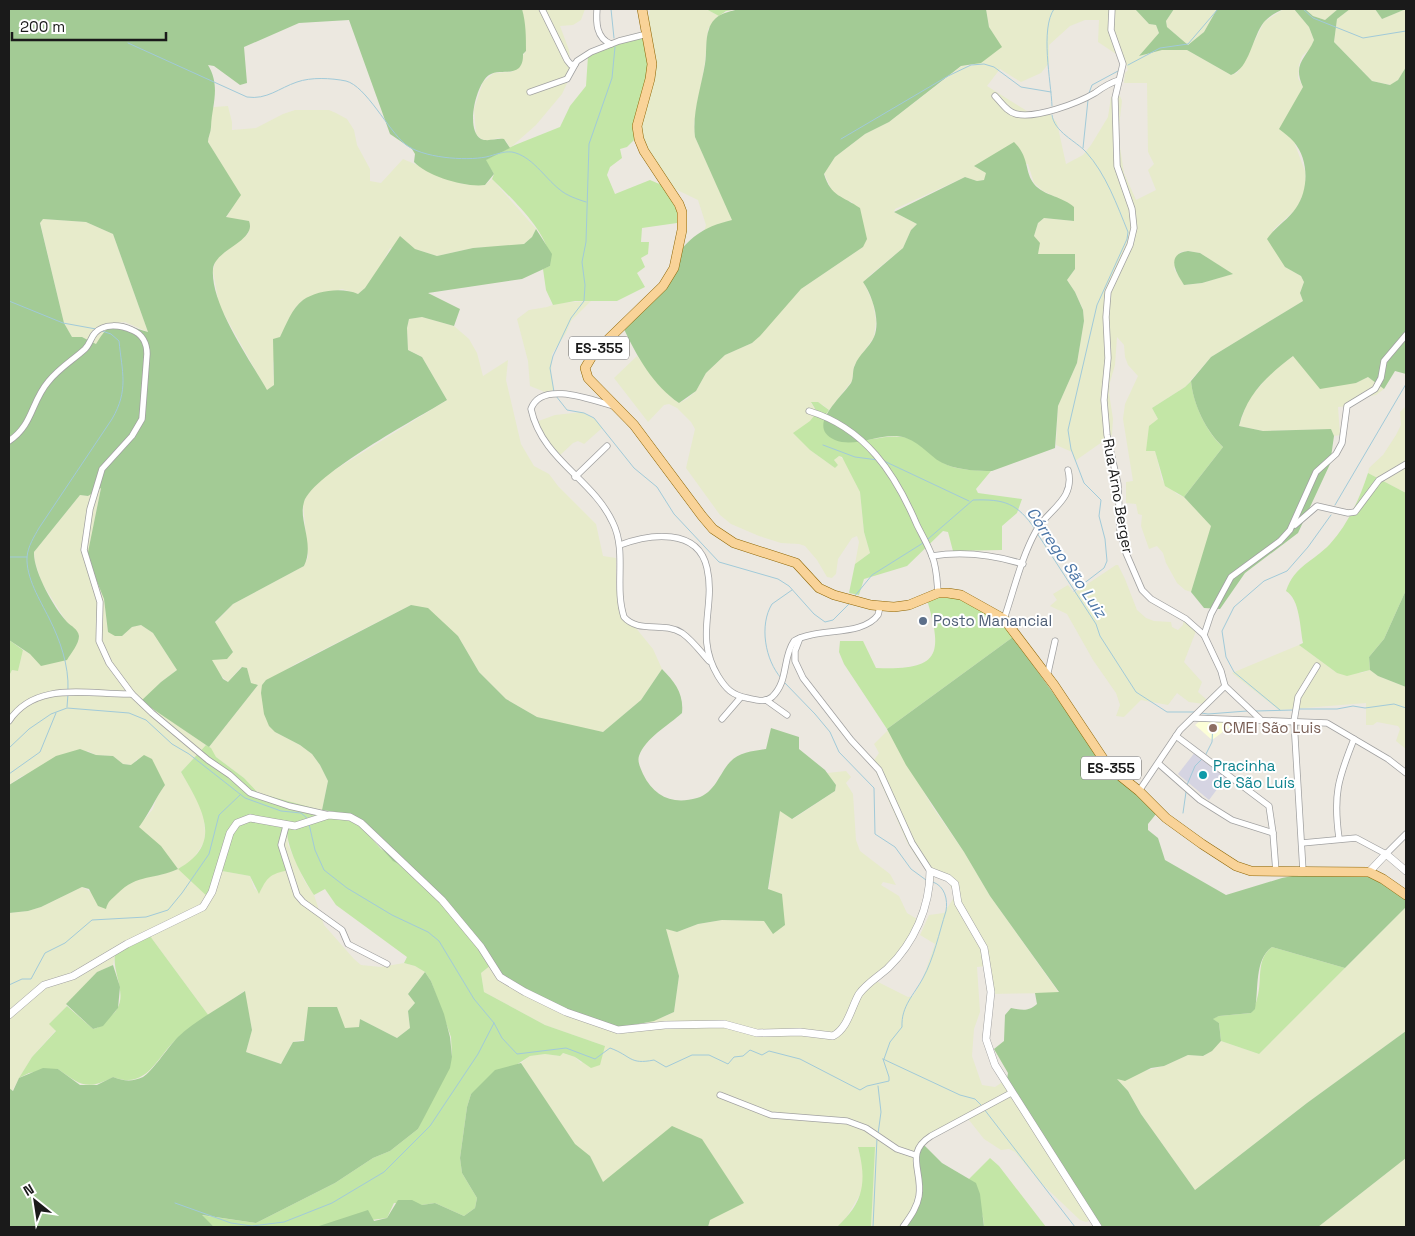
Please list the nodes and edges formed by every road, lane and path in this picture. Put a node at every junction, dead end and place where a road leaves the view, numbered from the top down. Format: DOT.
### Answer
graph roads {
  1 [pos="542,9"];
  2 [pos="597,9"];
  3 [pos="642,9"];
  4 [pos="1112,9"];
  5 [pos="647,34"];
  6 [pos="611,44"];
  7 [pos="575,64"];
  8 [pos="1119,80"];
  9 [pos="530,92"];
  10 [pos="995,96"];
  11 [pos="1406,335"];
  12 [pos="613,406"];
  13 [pos="808,411"];
  14 [pos="9,442"];
  15 [pos="607,446"];
  16 [pos="1406,464"];
  17 [pos="1068,470"];
  18 [pos="575,477"];
  19 [pos="1292,527"];
  20 [pos="620,545"];
  21 [pos="932,556"];
  22 [pos="1023,564"];
  23 [pos="938,594"];
  24 [pos="880,607"];
  25 [pos="1004,619"];
  26 [pos="1204,635"];
  27 [pos="800,638"];
  28 [pos="1055,640"];
  29 [pos="709,661"];
  30 [pos="1317,666"];
  31 [pos="1047,677"];
  32 [pos="1225,686"];
  33 [pos="132,694"];
  34 [pos="741,697"];
  35 [pos="766,700"];
  36 [pos="787,715"];
  37 [pos="1193,718"];
  38 [pos="722,719"];
  39 [pos="1260,719"];
  40 [pos="1294,719"];
  41 [pos="9,721"];
  42 [pos="1176,736"];
  43 [pos="1354,739"];
  44 [pos="1159,764"];
  45 [pos="1406,773"];
  46 [pos="1139,791"];
  47 [pos="329,815"];
  48 [pos="286,826"];
  49 [pos="1273,833"];
  50 [pos="1406,834"];
  51 [pos="1339,838"];
  52 [pos="1302,843"];
  53 [pos="1386,854"];
  54 [pos="930,871"];
  55 [pos="1303,871"];
  56 [pos="1406,871"];
  57 [pos="1276,872"];
  58 [pos="1369,872"];
  59 [pos="1406,895"];
  60 [pos="387,964"];
  61 [pos="9,1014"];
  62 [pos="1011,1093"];
  63 [pos="720,1095"];
  64 [pos="915,1156"];
  65 [pos="903,1227"];
  66 [pos="1098,1227"];
  1 -- 7 [label="street"];
  2 -- 6 [label="street"];
  3 -- 5 [label="main road, ES-355"];
  4 -- 8 [label="street, Rua Arno Berger"];
  5 -- 6 [label="street"];
  5 -- 12 [label="main road, ES-355"];
  6 -- 7 [label="street"];
  7 -- 9 [label="street"];
  8 -- 10 [label="street"];
  8 -- 26 [label="street, Rua Arno Berger"];
  11 -- 19 [label="street"];
  12 -- 18 [label="street"];
  12 -- 24 [label="main road, ES-355"];
  13 -- 21 [label="street"];
  14 -- 33 [label="street"];
  15 -- 18 [label="street"];
  16 -- 19 [label="street"];
  17 -- 22 [label="street"];
  18 -- 20 [label="street"];
  19 -- 26 [label="street"];
  20 -- 29 [label="street"];
  20 -- 29 [label="street"];
  21 -- 22 [label="street"];
  21 -- 23 [label="street"];
  22 -- 25 [label="street"];
  23 -- 24 [label="main road, ES-355"];
  23 -- 25 [label="main road, ES-355"];
  24 -- 27 [label="street"];
  25 -- 31 [label="main road, ES-355"];
  26 -- 32 [label="street, Rua Arno Berger"];
  27 -- 35 [label="street"];
  27 -- 54 [label="street"];
  28 -- 31 [label="street"];
  29 -- 34 [label="street"];
  30 -- 40 [label="street"];
  31 -- 46 [label="main road, ES-355"];
  32 -- 37 [label="street"];
  32 -- 39 [label="street"];
  33 -- 41 [label="street"];
  33 -- 47 [label="street"];
  34 -- 35 [label="street"];
  34 -- 38 [label="street"];
  35 -- 36 [label="street"];
  37 -- 39 [label="street"];
  37 -- 42 [label="street"];
  39 -- 40 [label="street"];
  40 -- 43 [label="street"];
  40 -- 52 [label="street"];
  42 -- 44 [label="street"];
  42 -- 49 [label="street"];
  43 -- 45 [label="street"];
  43 -- 51 [label="street"];
  44 -- 46 [label="street"];
  44 -- 49 [label="street"];
  46 -- 57 [label="main road, ES-355"];
  47 -- 48 [label="street"];
  47 -- 54 [label="street"];
  48 -- 60 [label="street"];
  48 -- 61 [label="street"];
  49 -- 57 [label="street"];
  50 -- 53 [label="street"];
  51 -- 52 [label="street"];
  51 -- 53 [label="street"];
  52 -- 55 [label="street"];
  53 -- 56 [label="street"];
  53 -- 58 [label="street"];
  54 -- 62 [label="street"];
  55 -- 57 [label="main road, ES-355"];
  55 -- 58 [label="main road, ES-355"];
  58 -- 59 [label="main road, ES-355"];
  62 -- 64 [label="street"];
  62 -- 66 [label="street"];
  63 -- 64 [label="street"];
  64 -- 65 [label="street"];
}
